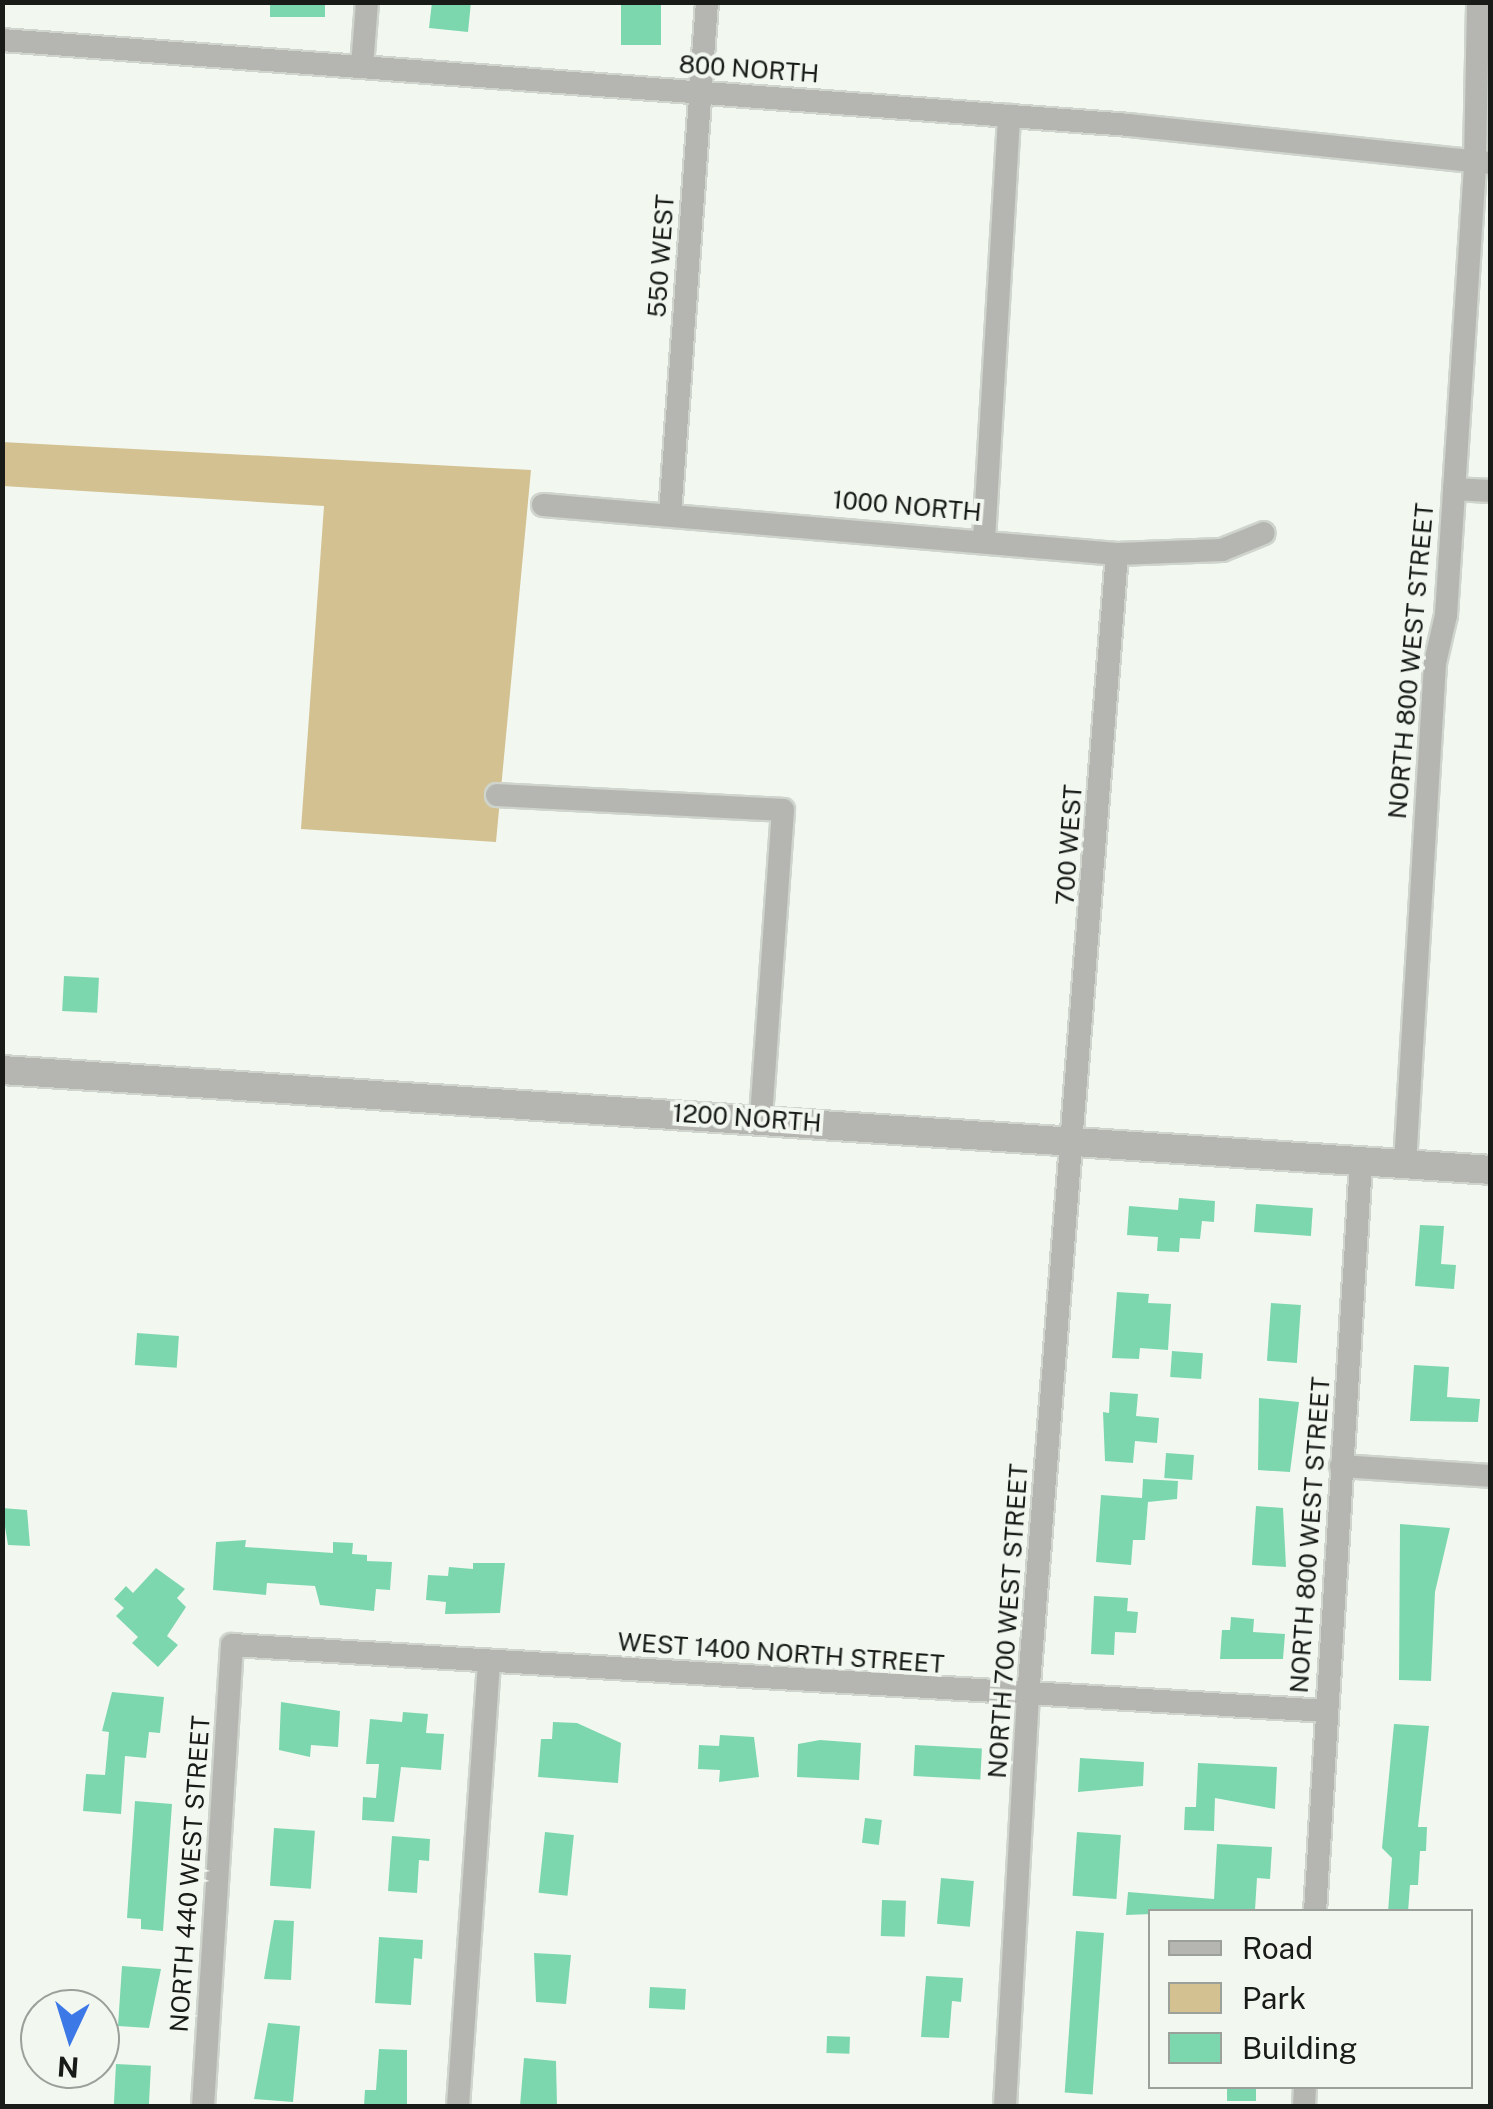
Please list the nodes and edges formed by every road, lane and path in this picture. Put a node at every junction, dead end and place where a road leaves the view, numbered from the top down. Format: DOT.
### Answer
graph roads {
  1 [pos="367,2"];
  2 [pos="708,2"];
  3 [pos="1478,2"];
  4 [pos="2,40"];
  5 [pos="362,66"];
  6 [pos="700,93"];
  7 [pos="1010,116"];
  8 [pos="1483,163"];
  9 [pos="1454,489"];
  10 [pos="1490,491"];
  11 [pos="543,505"];
  12 [pos="670,514"];
  13 [pos="1264,533"];
  14 [pos="984,540"];
  15 [pos="1117,554"];
  16 [pos="496,795"];
  17 [pos="2,1070"];
  18 [pos="761,1119"];
  19 [pos="1075,1140"];
  20 [pos="1361,1161"];
  21 [pos="1405,1164"];
  22 [pos="1490,1170"];
  23 [pos="1342,1466"];
  24 [pos="1490,1476"];
  25 [pos="232,1645"];
  26 [pos="489,1662"];
  27 [pos="1028,1697"];
  28 [pos="1326,1711"];
  29 [pos="1315,1909"];
  30 [pos="203,2106"];
  31 [pos="458,2106"];
  32 [pos="1005,2106"];
  1 -- 5 [label="street"];
  2 -- 6 [label="street, 550 WEST"];
  3 -- 8 [label="street, NORTH 800 WEST STREET"];
  4 -- 5 [label="street, 800 NORTH"];
  5 -- 6 [label="street, 800 NORTH"];
  6 -- 7 [label="street, 800 NORTH"];
  6 -- 12 [label="street, 550 WEST"];
  7 -- 8 [label="street, 800 NORTH"];
  7 -- 14 [label="street"];
  8 -- 9 [label="street, NORTH 800 WEST STREET"];
  9 -- 10 [label="street"];
  9 -- 21 [label="street, NORTH 800 WEST STREET"];
  11 -- 12 [label="street, 1000 NORTH"];
  12 -- 14 [label="street, 1000 NORTH"];
  13 -- 15 [label="street, 1000 NORTH"];
  14 -- 15 [label="street, 1000 NORTH"];
  15 -- 19 [label="street, 700 WEST"];
  16 -- 18 [label="street"];
  17 -- 18 [label="street, 1200 NORTH"];
  18 -- 19 [label="street, 1200 NORTH"];
  19 -- 20 [label="street, 1200 NORTH"];
  19 -- 27 [label="street, NORTH 700 WEST STREET"];
  20 -- 21 [label="street, 1200 NORTH"];
  20 -- 23 [label="street, NORTH 800 WEST STREET"];
  21 -- 22 [label="street, 1200 NORTH"];
  23 -- 24 [label="street"];
  23 -- 28 [label="street, NORTH 800 WEST STREET"];
  25 -- 26 [label="street, WEST 1400 NORTH STREET"];
  25 -- 30 [label="street, NORTH 440 WEST STREET"];
  26 -- 27 [label="street, WEST 1400 NORTH STREET"];
  26 -- 31 [label="street"];
  27 -- 28 [label="street, WEST 1400 NORTH STREET"];
  27 -- 32 [label="street, NORTH 700 WEST STREET"];
  28 -- 29 [label="street, NORTH 800 WEST STREET"];
}
